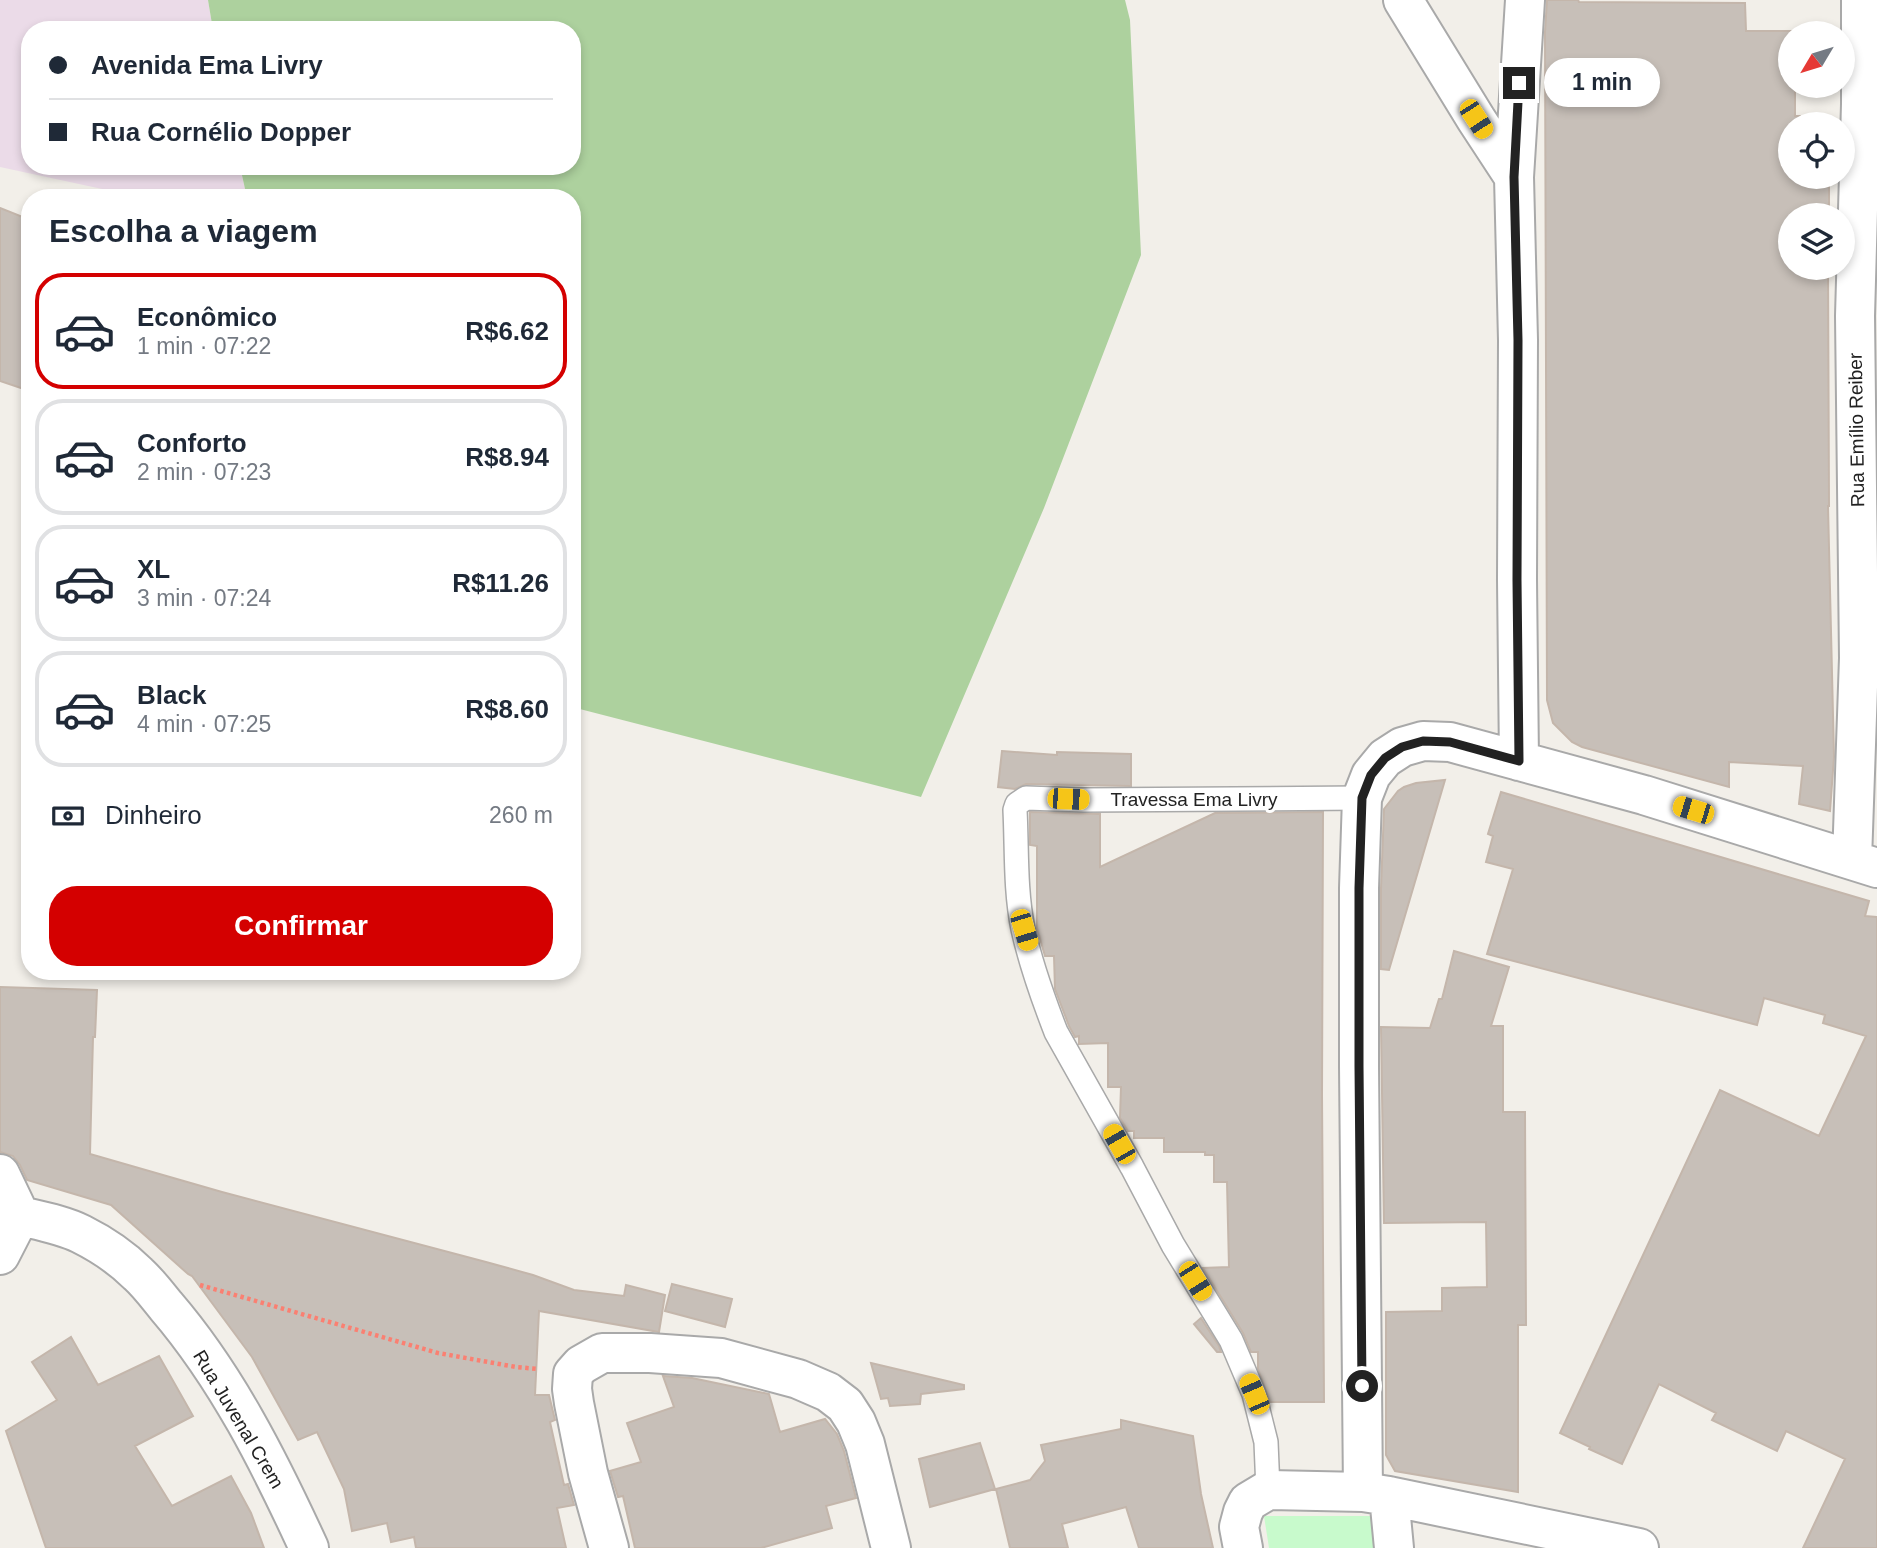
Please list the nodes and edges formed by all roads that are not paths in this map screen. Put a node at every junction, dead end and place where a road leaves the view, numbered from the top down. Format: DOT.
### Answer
graph roads {
  1 [pos="1403,0"];
  2 [pos="1525,0"];
  3 [pos="1861,0"];
  4 [pos="1514,177"];
  5 [pos="1519,761"];
  6 [pos="1362,798"];
  7 [pos="1865,864"];
  8 [pos="0,1174"];
  9 [pos="20,1216"];
  10 [pos="0,1255"];
  11 [pos="1268,1490"];
  12 [pos="1376,1494"];
  13 [pos="309,1548"];
  14 [pos="609,1548"];
  15 [pos="891,1548"];
  16 [pos="1243,1548"];
  17 [pos="1394,1548"];
  18 [pos="1639,1548"];
  1 -- 4 [label="street"];
  2 -- 4 [label="street"];
  3 -- 7 [label="street, Rua Emílio Reiber"];
  4 -- 5 [label="street"];
  5 -- 6 [label="street"];
  5 -- 7 [label="street"];
  6 -- 11 [label="lane, Travessa Ema Livry"];
  6 -- 12 [label="street"];
  8 -- 9 [label="street"];
  9 -- 10 [label="street"];
  9 -- 13 [label="street, Rua Juvenal Crem"];
  11 -- 12 [label="street"];
  11 -- 16 [label="street"];
  12 -- 17 [label="street"];
  12 -- 18 [label="street"];
  14 -- 15 [label="street"];
}
